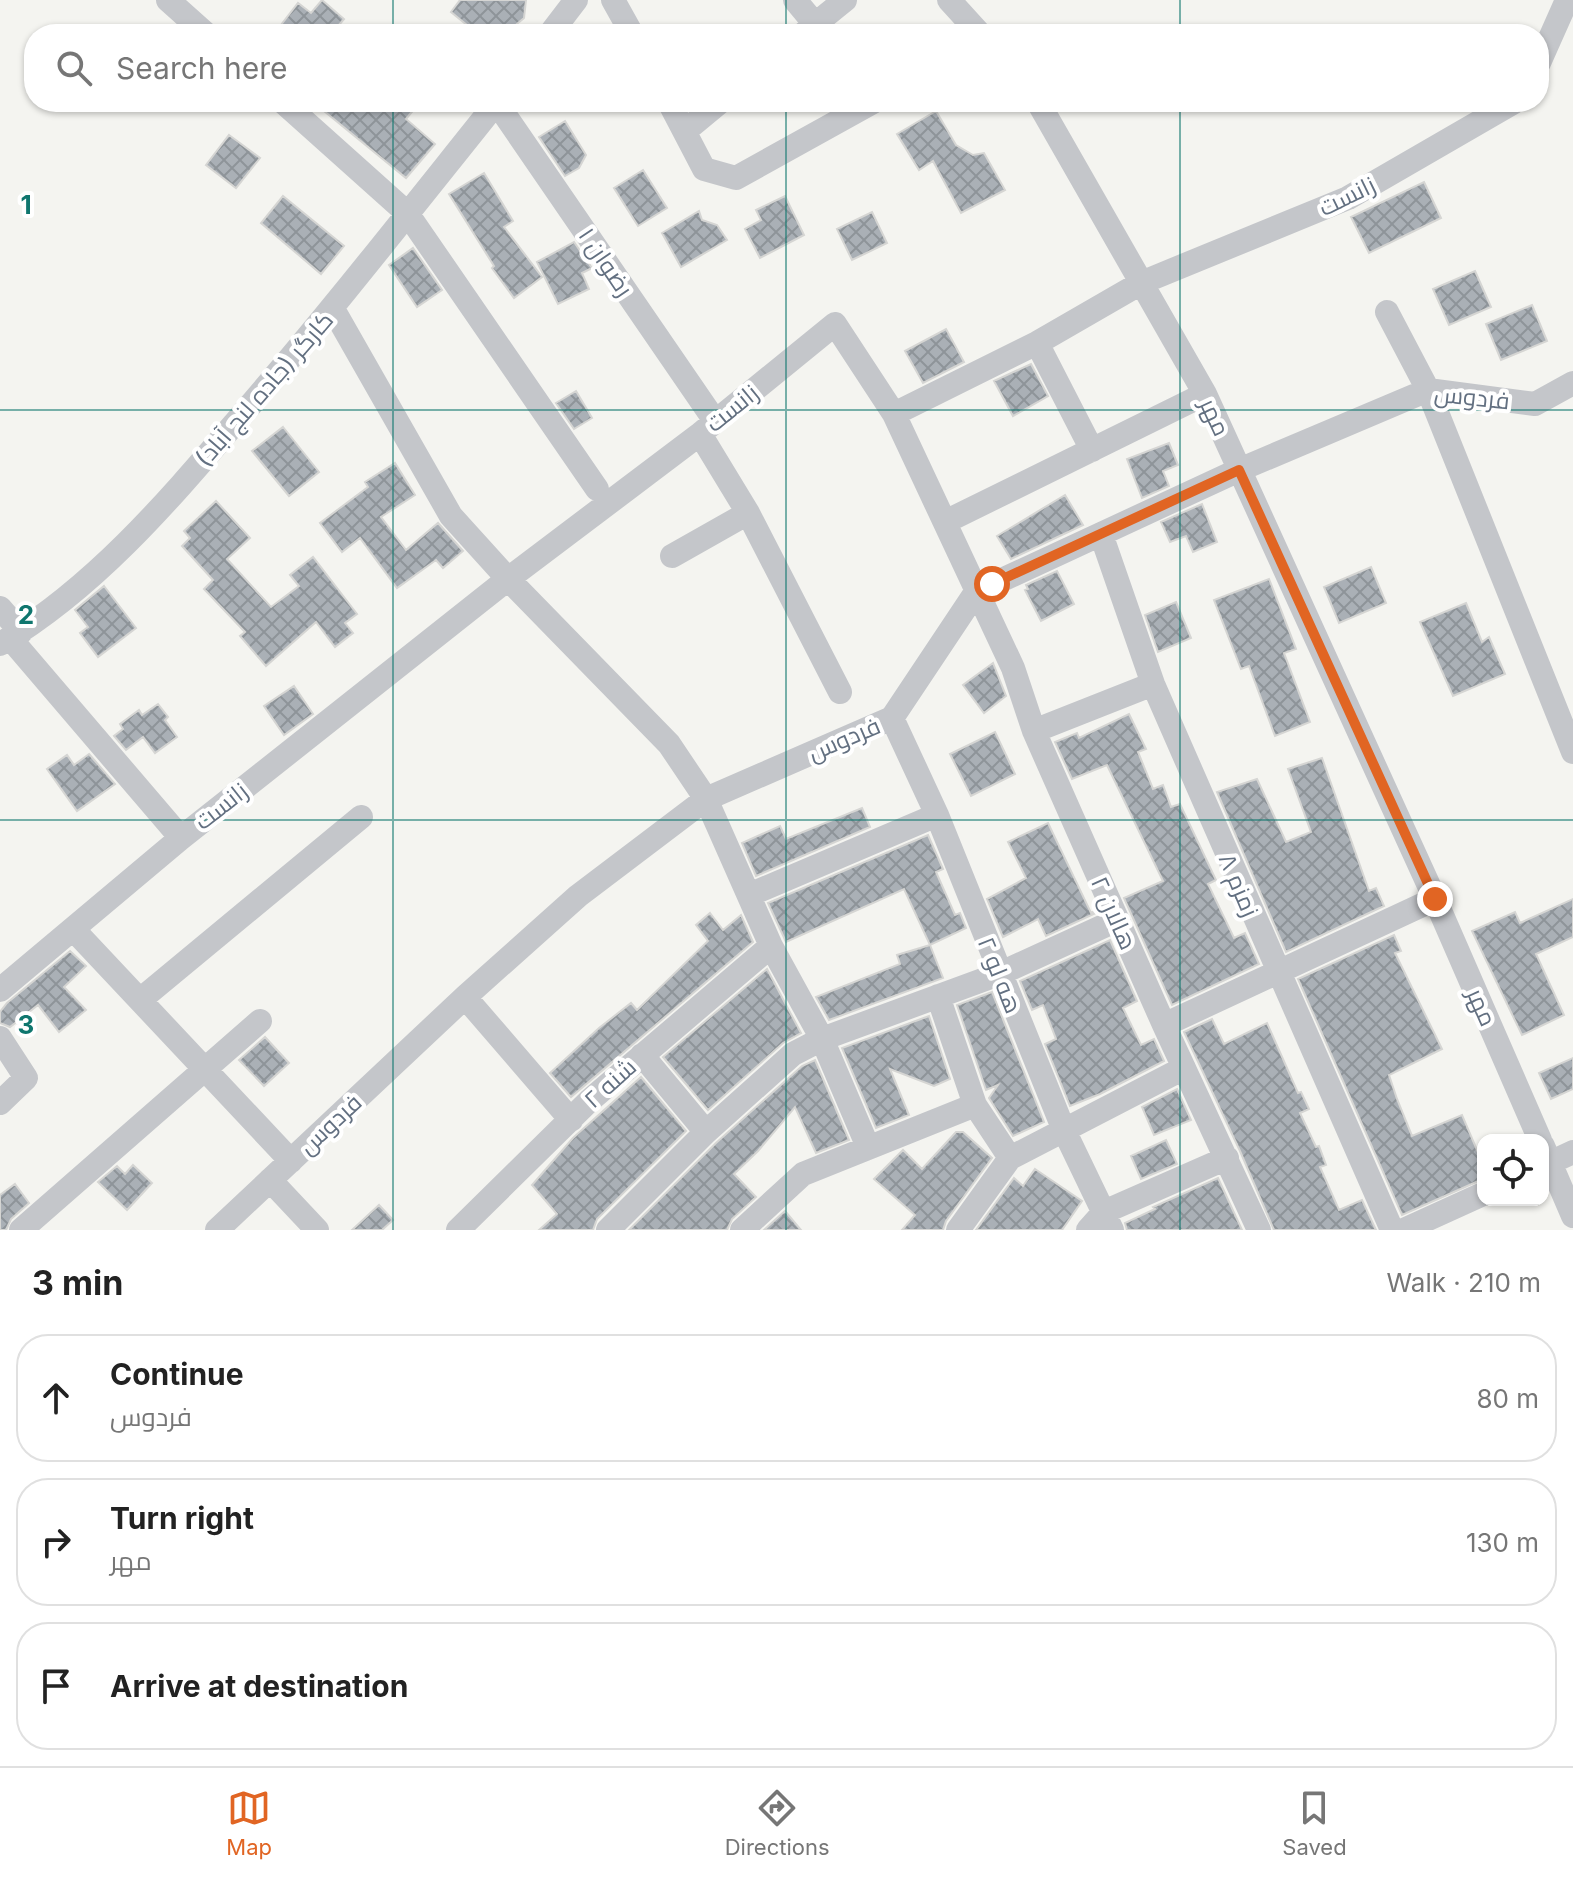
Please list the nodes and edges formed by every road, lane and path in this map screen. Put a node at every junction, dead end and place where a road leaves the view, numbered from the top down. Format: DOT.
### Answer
graph roads {
  1 [pos="168,0"];
  2 [pos="576,0"];
  3 [pos="613,0"];
  4 [pos="795,0"];
  5 [pos="845,0"];
  6 [pos="949,0"];
  7 [pos="1567,0"];
  8 [pos="195,24"];
  9 [pos="558,24"];
  10 [pos="626,24"];
  11 [pos="807,24"];
  12 [pos="815,24"];
  13 [pos="971,24"];
  14 [pos="1549,40"];
  15 [pos="294,112"];
  16 [pos="489,112"];
  17 [pos="503,112"];
  18 [pos="675,112"];
  19 [pos="708,112"];
  20 [pos="855,112"];
  21 [pos="1044,112"];
  22 [pos="1497,112"];
  23 [pos="685,131"];
  24 [pos="407,213"];
  25 [pos="1141,283"];
  26 [pos="333,309"];
  27 [pos="1387,312"];
  28 [pos="1037,343"];
  29 [pos="1573,383"];
  30 [pos="1428,390"];
  31 [pos="1205,394"];
  32 [pos="894,414"];
  33 [pos="708,427"];
  34 [pos="1092,450"];
  35 [pos="1239,470"];
  36 [pos="597,489"];
  37 [pos="748,513"];
  38 [pos="945,522"];
  39 [pos="1101,534"];
  40 [pos="672,556"];
  41 [pos="508,579"];
  42 [pos="976,592"];
  43 [pos="0,608"];
  44 [pos="10,638"];
  45 [pos="1153,684"];
  46 [pos="840,692"];
  47 [pos="892,718"];
  48 [pos="1034,731"];
  49 [pos="1573,752"];
  50 [pos="706,799"];
  51 [pos="937,815"];
  52 [pos="361,817"];
  53 [pos="181,838"];
  54 [pos="749,895"];
  55 [pos="1435,899"];
  56 [pos="1117,920"];
  57 [pos="73,929"];
  58 [pos="771,946"];
  59 [pos="999,974"];
  60 [pos="1277,974"];
  61 [pos="0,990"];
  62 [pos="938,996"];
  63 [pos="465,997"];
  64 [pos="140,1000"];
  65 [pos="260,1021"];
  66 [pos="1164,1025"];
  67 [pos="0,1038"];
  68 [pos="822,1039"];
  69 [pos="642,1055"];
  70 [pos="1184,1068"];
  71 [pos="204,1069"];
  72 [pos="0,1103"];
  73 [pos="975,1105"];
  74 [pos="571,1120"];
  75 [pos="1063,1128"];
  76 [pos="706,1132"];
  77 [pos="1535,1134"];
  78 [pos="868,1147"];
  79 [pos="1573,1152"];
  80 [pos="1549,1154"];
  81 [pos="1010,1158"];
  82 [pos="1227,1158"];
  83 [pos="291,1161"];
  84 [pos="1549,1165"];
  85 [pos="270,1180"];
  86 [pos="1477,1197"];
  87 [pos="1573,1216"];
  88 [pos="1101,1224"];
  89 [pos="21,1230"];
  90 [pos="217,1230"];
  91 [pos="317,1230"];
  92 [pos="458,1230"];
  93 [pos="608,1230"];
  94 [pos="742,1230"];
  95 [pos="958,1230"];
  96 [pos="1259,1230"];
  97 [pos="1392,1230"];
  98 [pos="1404,1230"];
  1 -- 8 [label="street"];
  2 -- 9 [label="street"];
  3 -- 10 [label="street"];
  4 -- 11 [label="street"];
  5 -- 12 [label="street"];
  6 -- 13 [label="street"];
  7 -- 14 [label="street"];
  15 -- 24 [label="street"];
  16 -- 24 [label="street, کارگر (جاده لنج آباد)"];
  17 -- 33 [label="street, رضوان ۱"];
  18 -- 23 [label="street"];
  19 -- 23 [label="street"];
  20 -- 23 [label="street"];
  21 -- 25 [label="street, مهر"];
  22 -- 25 [label="street, زانست"];
  24 -- 26 [label="street, کارگر (جاده لنج آباد)"];
  24 -- 36 [label="street"];
  25 -- 28 [label="street, زانست"];
  25 -- 31 [label="street, مهر"];
  26 -- 41 [label="street"];
  26 -- 44 [label="street, کارگر (جاده لنج آباد)"];
  27 -- 30 [label="street"];
  28 -- 32 [label="street, زانست"];
  28 -- 34 [label="street"];
  29 -- 30 [label="street, فردوس"];
  30 -- 35 [label="street, فردوس"];
  30 -- 49 [label="street"];
  31 -- 34 [label="street"];
  31 -- 35 [label="street, مهر"];
  32 -- 33 [label="street, زانست"];
  32 -- 38 [label="street, هالان ۲"];
  33 -- 37 [label="street, رضوان ۱"];
  33 -- 41 [label="street, زانست"];
  34 -- 38 [label="street"];
  35 -- 39 [label="street, فردوس"];
  35 -- 55 [label="street, مهر"];
  37 -- 40 [label="street"];
  37 -- 46 [label="street, رضوان ۱"];
  38 -- 42 [label="street, هالان ۲"];
  39 -- 42 [label="street, فردوس"];
  39 -- 45 [label="street, زمزم ۸"];
  41 -- 50 [label="street"];
  41 -- 53 [label="street, زانست"];
  42 -- 47 [label="street, فردوس"];
  42 -- 48 [label="street, هالان ۲"];
  43 -- 44 [label="street"];
  44 -- 53 [label="street"];
  45 -- 48 [label="street"];
  45 -- 60 [label="street, زمزم ۸"];
  47 -- 50 [label="street, فردوس"];
  47 -- 51 [label="street, هه لو ۲"];
  48 -- 56 [label="street, هالان ۲"];
  50 -- 54 [label="street"];
  50 -- 63 [label="street, فردوس"];
  51 -- 54 [label="street"];
  51 -- 59 [label="street, هه لو ۲"];
  52 -- 64 [label="street"];
  53 -- 57 [label="street, زانست"];
  54 -- 58 [label="street"];
  55 -- 60 [label="street"];
  55 -- 77 [label="street, مهر"];
  56 -- 59 [label="street"];
  56 -- 66 [label="street, هالان ۲"];
  57 -- 61 [label="street, زانست"];
  57 -- 64 [label="street"];
  58 -- 68 [label="street"];
  58 -- 69 [label="street, شنه ۲"];
  59 -- 62 [label="street"];
  59 -- 75 [label="street, هه لو ۲"];
  60 -- 66 [label="street"];
  60 -- 97 [label="street, زمزم ۸"];
  62 -- 68 [label="street"];
  62 -- 73 [label="street"];
  63 -- 74 [label="street"];
  63 -- 83 [label="street, فردوس"];
  64 -- 71 [label="street"];
  65 -- 71 [label="street"];
  66 -- 70 [label="street, هالان ۲"];
  67 -- 72 [label="street"];
  68 -- 76 [label="street"];
  68 -- 78 [label="street"];
  69 -- 74 [label="street, شنه ۲"];
  69 -- 76 [label="street"];
  70 -- 75 [label="street"];
  70 -- 82 [label="street, هالان ۲"];
  71 -- 83 [label="street"];
  71 -- 89 [label="street"];
  73 -- 78 [label="street"];
  73 -- 81 [label="street"];
  74 -- 92 [label="street, شنه ۲"];
  75 -- 81 [label="street"];
  75 -- 88 [label="street, هه لو ۲"];
  76 -- 93 [label="street"];
  78 -- 94 [label="street"];
  79 -- 80 [label="street"];
  81 -- 95 [label="street"];
  82 -- 88 [label="street"];
  82 -- 96 [label="street, هالان ۲"];
  83 -- 85 [label="street, فردوس"];
  84 -- 87 [label="street, مهر"];
  85 -- 90 [label="street, فردوس"];
  85 -- 91 [label="street"];
  86 -- 98 [label="street"];
}
